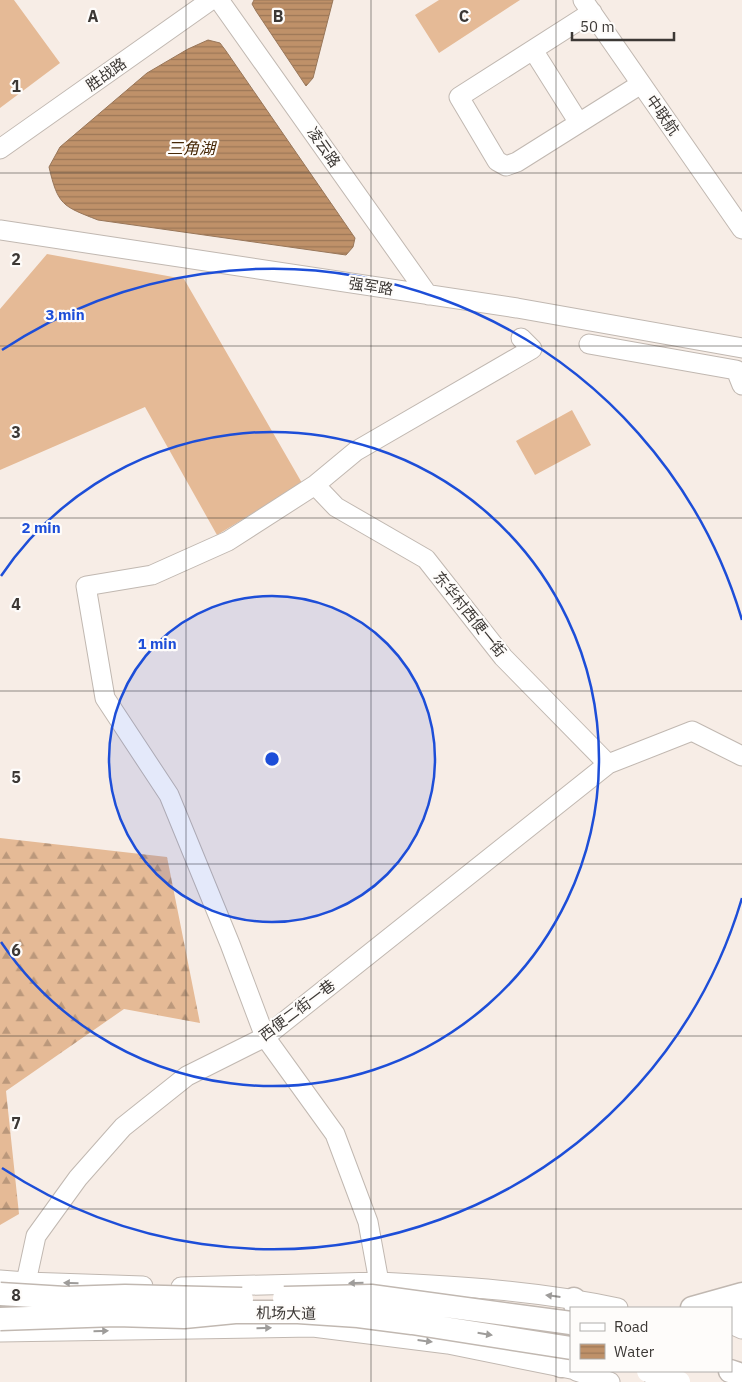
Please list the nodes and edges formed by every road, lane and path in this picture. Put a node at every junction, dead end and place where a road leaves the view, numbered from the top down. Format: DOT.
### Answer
graph roads {
  1 [pos="211,0"];
  2 [pos="220,0"];
  3 [pos="587,6"];
  4 [pos="533,50"];
  5 [pos="641,84"];
  6 [pos="579,123"];
  7 [pos="0,149"];
  8 [pos="742,229"];
  9 [pos="0,230"];
  10 [pos="428,295"];
  11 [pos="521,338"];
  12 [pos="589,344"];
  13 [pos="742,348"];
  14 [pos="742,385"];
  15 [pos="315,485"];
  16 [pos="742,756"];
  17 [pos="608,764"];
  18 [pos="265,1037"];
  19 [pos="0,1280"];
  20 [pos="26,1282"];
  21 [pos="379,1282"];
  22 [pos="0,1294"];
  23 [pos="742,1294"];
  24 [pos="575,1303"];
  25 [pos="609,1307"];
  26 [pos="696,1307"];
  27 [pos="0,1318"];
  28 [pos="570,1323"];
  29 [pos="0,1332"];
  30 [pos="570,1360"];
  31 [pos="592,1372"];
  32 [pos="651,1372"];
  33 [pos="664,1372"];
  34 [pos="610,1382"];
  35 [pos="654,1382"];
  36 [pos="679,1382"];
  1 -- 7 [label="street, 胜战路"];
  2 -- 10 [label="street, 凌云路"];
  3 -- 4 [label="street"];
  3 -- 5 [label="street, 中联航"];
  4 -- 6 [label="street"];
  4 -- 6 [label="street"];
  5 -- 6 [label="street"];
  5 -- 8 [label="street, 中联航"];
  9 -- 10 [label="street, 强军路"];
  10 -- 13 [label="street, 强军路"];
  11 -- 15 [label="street"];
  12 -- 14 [label="street"];
  15 -- 17 [label="street, 东华村西便一街"];
  15 -- 18 [label="street"];
  16 -- 17 [label="street, 西便二街一巷"];
  17 -- 18 [label="street, 西便二街一巷"];
  18 -- 20 [label="street, 西便二街一巷"];
  18 -- 21 [label="street"];
  19 -- 20 [label="street"];
  21 -- 20 [label="street, one-way"];
  24 -- 21 [label="street, one-way"];
  22 -- 28 [label="main road, 机场大道, bridge"];
  23 -- 26 [label="main road"];
  24 -- 25 [label="street"];
  27 -- 30 [label="main road, 机场大道, one-way, bridge"];
  29 -- 30 [label="street, one-way"];
  31 -- 34 [label="street"];
  32 -- 36 [label="main road, bridge"];
  33 -- 35 [label="main road"];
}
